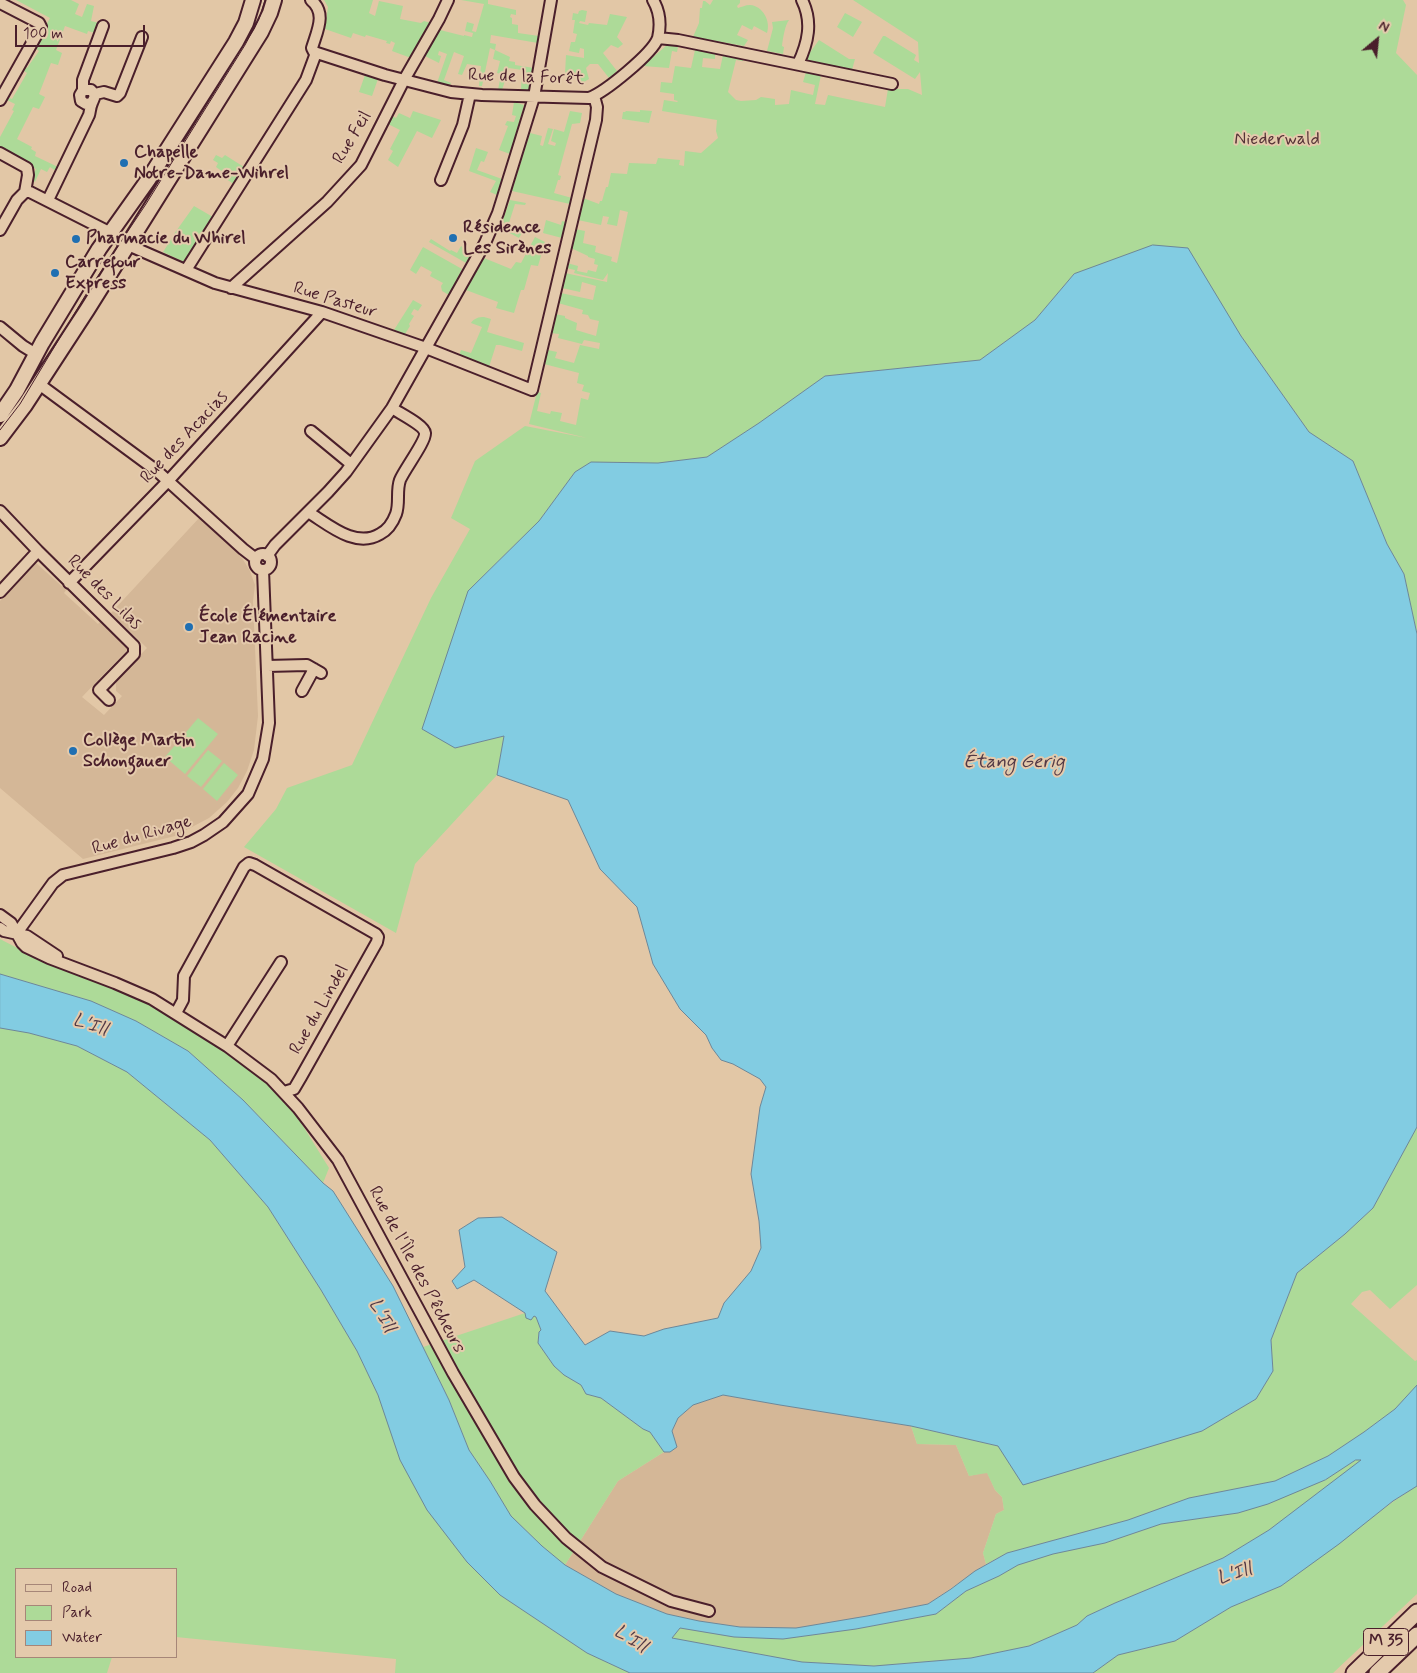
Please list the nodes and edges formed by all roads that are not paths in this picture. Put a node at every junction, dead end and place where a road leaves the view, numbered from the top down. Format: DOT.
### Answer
graph roads {
  1 [pos="253,0"];
  2 [pos="274,0"];
  3 [pos="311,0"];
  4 [pos="448,0"];
  5 [pos="551,0"];
  6 [pos="653,0"];
  7 [pos="802,0"];
  8 [pos="0,3"];
  9 [pos="102,26"];
  10 [pos="142,38"];
  11 [pos="658,38"];
  12 [pos="316,53"];
  13 [pos="798,64"];
  14 [pos="404,80"];
  15 [pos="892,84"];
  16 [pos="470,94"];
  17 [pos="594,96"];
  18 [pos="534,97"];
  19 [pos="93,99"];
  20 [pos="0,100"];
  21 [pos="0,153"];
  22 [pos="441,180"];
  23 [pos="25,192"];
  24 [pos="48,200"];
  25 [pos="0,230"];
  26 [pos="111,232"];
  27 [pos="128,245"];
  28 [pos="186,270"];
  29 [pos="231,288"];
  30 [pos="322,312"];
  31 [pos="0,327"];
  32 [pos="426,348"];
  33 [pos="36,354"];
  34 [pos="39,384"];
  35 [pos="392,408"];
  36 [pos="0,414"];
  37 [pos="311,431"];
  38 [pos="0,438"];
  39 [pos="352,464"];
  40 [pos="169,480"];
  41 [pos="0,511"];
  42 [pos="308,512"];
  43 [pos="38,551"];
  44 [pos="267,556"];
  45 [pos="256,559"];
  46 [pos="263,570"];
  47 [pos="69,583"];
  48 [pos="0,592"];
  49 [pos="267,666"];
  50 [pos="302,691"];
  51 [pos="109,700"];
  52 [pos="0,915"];
  53 [pos="0,928"];
  54 [pos="17,933"];
  55 [pos="281,962"];
  56 [pos="176,1013"];
  57 [pos="227,1046"];
  58 [pos="284,1092"];
  59 [pos="709,1611"];
  60 [pos="1417,1612"];
  61 [pos="1417,1635"];
  62 [pos="1354,1673"];
  63 [pos="1377,1673"];
  1 -- 26 [label="main road"];
  2 -- 27 [label="main road"];
  3 -- 12 [label="street"];
  4 -- 14 [label="street, Rue Feil"];
  5 -- 18 [label="street"];
  6 -- 11 [label="street"];
  7 -- 13 [label="street"];
  8 -- 20 [label="street"];
  9 -- 19 [label="street"];
  10 -- 19 [label="street"];
  11 -- 13 [label="street"];
  11 -- 17 [label="street, Rue de la Forêt"];
  12 -- 14 [label="street, Rue de la Forêt"];
  12 -- 28 [label="street"];
  13 -- 15 [label="street"];
  14 -- 16 [label="street, Rue de la Forêt"];
  14 -- 29 [label="street, Rue Feil"];
  16 -- 18 [label="street, Rue de la Forêt"];
  16 -- 22 [label="street"];
  17 -- 18 [label="street, Rue de la Forêt"];
  17 -- 32 [label="street, Rue Pasteur"];
  18 -- 32 [label="street"];
  19 -- 24 [label="street"];
  21 -- 23 [label="street"];
  23 -- 24 [label="street, Rue Pasteur"];
  23 -- 25 [label="street"];
  24 -- 26 [label="street, Rue Pasteur"];
  26 -- 27 [label="street, Rue Pasteur"];
  26 -- 33 [label="main road"];
  27 -- 28 [label="street, Rue Pasteur"];
  27 -- 34 [label="main road"];
  28 -- 29 [label="street, Rue Pasteur"];
  29 -- 30 [label="street, Rue Pasteur"];
  30 -- 32 [label="street, Rue Pasteur"];
  30 -- 40 [label="street, Rue des Acacias"];
  31 -- 33 [label="street"];
  32 -- 35 [label="street"];
  33 -- 36 [label="main road"];
  34 -- 38 [label="main road"];
  34 -- 40 [label="street"];
  35 -- 39 [label="street"];
  35 -- 42 [label="street"];
  37 -- 39 [label="street"];
  39 -- 42 [label="street"];
  40 -- 45 [label="street"];
  40 -- 47 [label="street, Rue des Acacias"];
  41 -- 43 [label="street, Rue des Lilas"];
  42 -- 44 [label="street"];
  43 -- 47 [label="street, Rue des Lilas"];
  43 -- 48 [label="street"];
  44 -- 45 [label="street"];
  44 -- 46 [label="street"];
  45 -- 46 [label="street"];
  46 -- 49 [label="street, Rue du Rivage"];
  47 -- 51 [label="street, Rue des Lilas"];
  49 -- 50 [label="street"];
  49 -- 54 [label="street, Rue du Rivage"];
  52 -- 54 [label="street, Rue de l'Île des Pêcheurs"];
  53 -- 54 [label="street"];
  54 -- 56 [label="street, Rue de l'Île des Pêcheurs"];
  55 -- 57 [label="street"];
  56 -- 57 [label="street, Rue de l'Île des Pêcheurs"];
  56 -- 58 [label="street, Rue du Lindel"];
  57 -- 58 [label="street, Rue de l'Île des Pêcheurs"];
  58 -- 59 [label="street, Rue de l'Île des Pêcheurs"];
  60 -- 62 [label="highway, M 35"];
  61 -- 63 [label="highway, M 35"];
}
